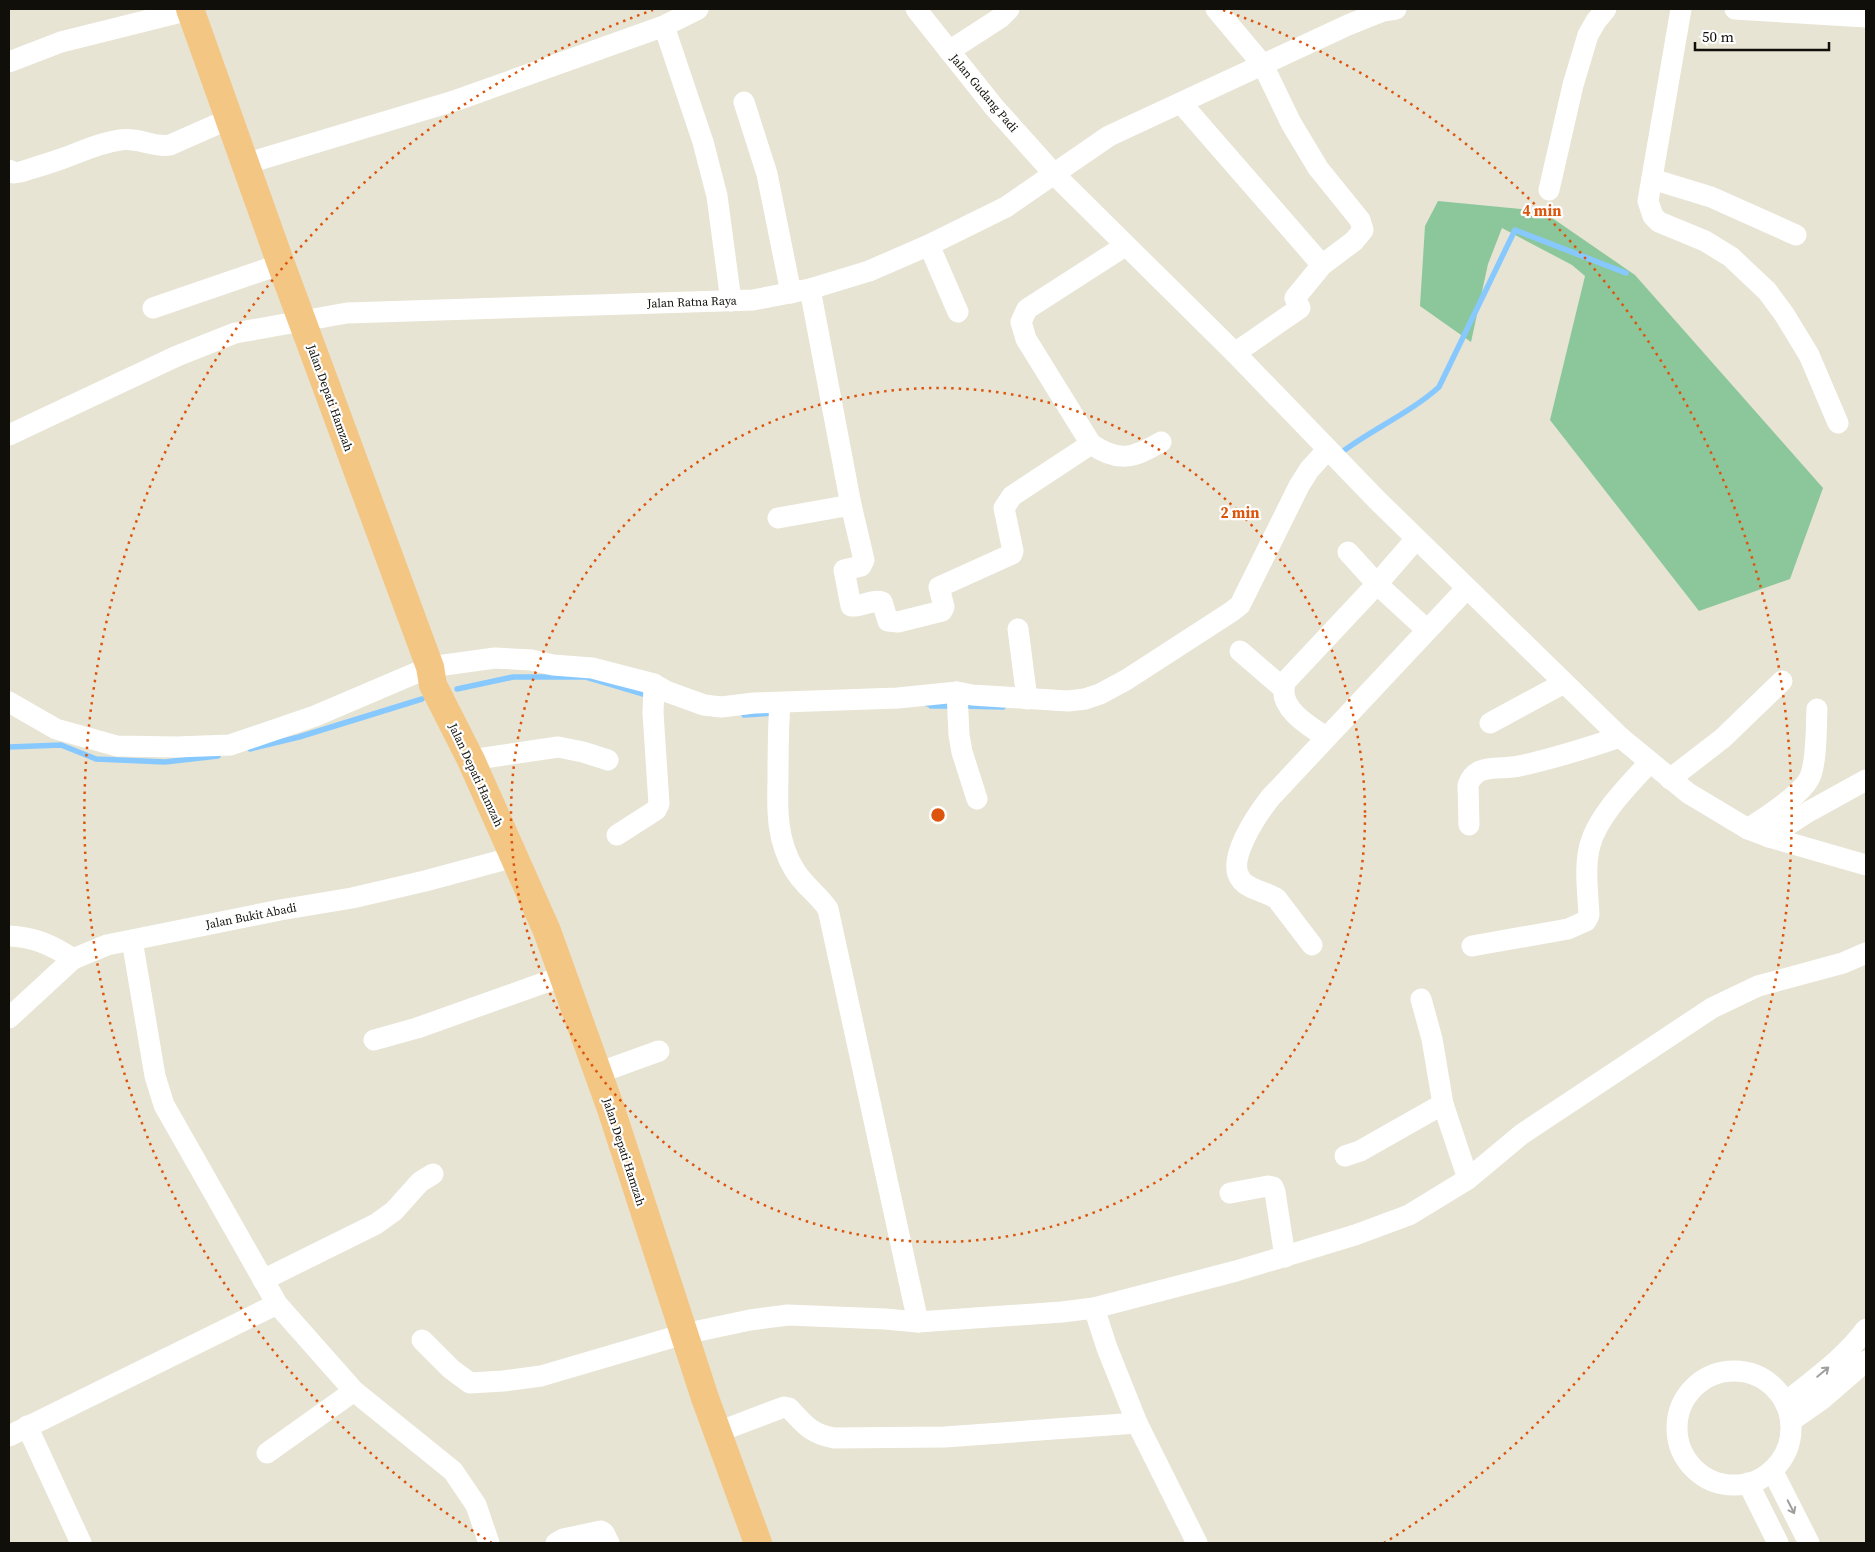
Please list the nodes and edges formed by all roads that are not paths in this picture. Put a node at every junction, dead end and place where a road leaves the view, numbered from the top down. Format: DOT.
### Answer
graph roads {
  1 [pos="191,9"];
  2 [pos="698,9"];
  3 [pos="916,9"];
  4 [pos="1009,9"];
  5 [pos="1216,9"];
  6 [pos="1396,9"];
  7 [pos="1606,9"];
  8 [pos="1681,9"];
  9 [pos="1735,9"];
  10 [pos="1866,17"];
  11 [pos="664,26"];
  12 [pos="949,51"];
  13 [pos="9,62"];
  14 [pos="1263,65"];
  15 [pos="744,102"];
  16 [pos="1181,103"];
  17 [pos="229,120"];
  18 [pos="245,164"];
  19 [pos="9,170"];
  20 [pos="1055,174"];
  21 [pos="1652,179"];
  22 [pos="1550,190"];
  23 [pos="1796,234"];
  24 [pos="929,245"];
  25 [pos="1125,246"];
  26 [pos="281,264"];
  27 [pos="1322,266"];
  28 [pos="800,291"];
  29 [pos="731,301"];
  30 [pos="153,308"];
  31 [pos="958,312"];
  32 [pos="302,320"];
  33 [pos="1235,353"];
  34 [pos="1838,423"];
  35 [pos="9,435"];
  36 [pos="1160,442"];
  37 [pos="1090,444"];
  38 [pos="1335,459"];
  39 [pos="851,505"];
  40 [pos="778,518"];
  41 [pos="1416,539"];
  42 [pos="1348,552"];
  43 [pos="1377,584"];
  44 [pos="1467,588"];
  45 [pos="1018,629"];
  46 [pos="1427,630"];
  47 [pos="1240,651"];
  48 [pos="430,667"];
  49 [pos="1782,681"];
  50 [pos="1564,683"];
  51 [pos="1283,688"];
  52 [pos="653,697"];
  53 [pos="958,698"];
  54 [pos="1027,699"];
  55 [pos="9,702"];
  56 [pos="780,706"];
  57 [pos="1817,709"];
  58 [pos="1490,723"];
  59 [pos="1326,737"];
  60 [pos="1620,737"];
  61 [pos="471,760"];
  62 [pos="608,760"];
  63 [pos="1650,762"];
  64 [pos="1670,778"];
  65 [pos="1866,780"];
  66 [pos="977,800"];
  67 [pos="1469,825"];
  68 [pos="1748,828"];
  69 [pos="617,835"];
  70 [pos="1769,837"];
  71 [pos="514,857"];
  72 [pos="1866,865"];
  73 [pos="9,936"];
  74 [pos="132,940"];
  75 [pos="1312,945"];
  76 [pos="1472,946"];
  77 [pos="1866,953"];
  78 [pos="73,959"];
  79 [pos="563,976"];
  80 [pos="1421,999"];
  81 [pos="9,1018"];
  82 [pos="374,1040"];
  83 [pos="659,1051"];
  84 [pos="598,1072"];
  85 [pos="1444,1104"];
  86 [pos="1345,1156"];
  87 [pos="432,1174"];
  88 [pos="1468,1179"];
  89 [pos="1230,1193"];
  90 [pos="1285,1257"];
  91 [pos="263,1280"];
  92 [pos="277,1304"];
  93 [pos="1094,1308"];
  94 [pos="918,1322"];
  95 [pos="1866,1329"];
  96 [pos="684,1334"];
  97 [pos="422,1340"];
  98 [pos="1866,1361"];
  99 [pos="354,1391"];
  100 [pos="1788,1412"];
  101 [pos="1138,1422"];
  102 [pos="18,1431"];
  103 [pos="718,1432"];
  104 [pos="267,1453"];
  105 [pos="1772,1470"];
  106 [pos="1748,1483"];
  107 [pos="81,1543"];
  108 [pos="489,1543"];
  109 [pos="556,1543"];
  110 [pos="609,1543"];
  111 [pos="758,1543"];
  112 [pos="1197,1543"];
  113 [pos="1778,1543"];
  114 [pos="1809,1543"];
  1 -- 13 [label="street"];
  1 -- 17 [label="main road, Jalan Depati Hamzah"];
  2 -- 11 [label="street"];
  3 -- 12 [label="street, Jalan Gudang Padi"];
  4 -- 12 [label="street"];
  5 -- 14 [label="street"];
  6 -- 14 [label="street, Jalan Ratna Raya"];
  7 -- 22 [label="street"];
  8 -- 21 [label="street"];
  9 -- 10 [label="street"];
  11 -- 18 [label="street"];
  11 -- 29 [label="street"];
  12 -- 20 [label="street, Jalan Gudang Padi"];
  14 -- 16 [label="street, Jalan Ratna Raya"];
  14 -- 27 [label="street"];
  15 -- 28 [label="street"];
  16 -- 20 [label="street, Jalan Ratna Raya"];
  16 -- 27 [label="street"];
  17 -- 18 [label="main road, Jalan Depati Hamzah"];
  17 -- 19 [label="street"];
  18 -- 26 [label="main road, Jalan Depati Hamzah"];
  20 -- 24 [label="street, Jalan Ratna Raya"];
  20 -- 25 [label="street, Jalan Gudang Padi"];
  21 -- 23 [label="street"];
  21 -- 34 [label="street"];
  24 -- 28 [label="street, Jalan Ratna Raya"];
  24 -- 31 [label="street"];
  25 -- 33 [label="street, Jalan Gudang Padi"];
  25 -- 37 [label="street"];
  26 -- 30 [label="street"];
  26 -- 32 [label="main road, Jalan Depati Hamzah"];
  27 -- 33 [label="street"];
  28 -- 29 [label="street, Jalan Ratna Raya"];
  28 -- 39 [label="street"];
  29 -- 32 [label="street, Jalan Ratna Raya"];
  32 -- 35 [label="street, Jalan Ratna Raya"];
  32 -- 48 [label="main road, Jalan Depati Hamzah"];
  33 -- 38 [label="street, Jalan Gudang Padi"];
  36 -- 37 [label="street"];
  37 -- 39 [label="street"];
  38 -- 41 [label="street, Jalan Gudang Padi"];
  38 -- 54 [label="street"];
  39 -- 40 [label="street"];
  41 -- 43 [label="street"];
  41 -- 44 [label="street, Jalan Gudang Padi"];
  42 -- 43 [label="street"];
  43 -- 46 [label="street"];
  43 -- 51 [label="street"];
  44 -- 46 [label="street"];
  44 -- 50 [label="street, Jalan Gudang Padi"];
  45 -- 54 [label="street"];
  46 -- 59 [label="street"];
  47 -- 51 [label="street"];
  48 -- 52 [label="street"];
  48 -- 55 [label="street"];
  48 -- 61 [label="main road, Jalan Depati Hamzah"];
  49 -- 64 [label="street"];
  50 -- 58 [label="street"];
  50 -- 60 [label="street, Jalan Gudang Padi"];
  51 -- 59 [label="street"];
  52 -- 56 [label="street"];
  52 -- 69 [label="street"];
  53 -- 54 [label="street"];
  53 -- 56 [label="street"];
  53 -- 66 [label="street"];
  56 -- 94 [label="street"];
  57 -- 68 [label="street"];
  59 -- 75 [label="street"];
  60 -- 63 [label="street, Jalan Gudang Padi"];
  60 -- 67 [label="street"];
  61 -- 62 [label="street"];
  61 -- 71 [label="main road, Jalan Depati Hamzah"];
  63 -- 64 [label="street, Jalan Gudang Padi"];
  63 -- 76 [label="street"];
  64 -- 68 [label="street, Jalan Gudang Padi"];
  65 -- 70 [label="street"];
  68 -- 70 [label="street, Jalan Gudang Padi"];
  70 -- 72 [label="street, Jalan Gudang Padi"];
  71 -- 74 [label="street, Jalan Bukit Abadi"];
  71 -- 79 [label="main road, Jalan Depati Hamzah"];
  73 -- 78 [label="street"];
  74 -- 78 [label="street, Jalan Bukit Abadi"];
  74 -- 91 [label="street"];
  77 -- 88 [label="street"];
  78 -- 81 [label="street, Jalan Bukit Abadi"];
  79 -- 82 [label="street"];
  79 -- 84 [label="main road, Jalan Depati Hamzah"];
  80 -- 85 [label="street"];
  83 -- 84 [label="street"];
  84 -- 96 [label="main road, Jalan Depati Hamzah"];
  85 -- 86 [label="street"];
  85 -- 88 [label="street"];
  87 -- 91 [label="street"];
  88 -- 90 [label="street"];
  89 -- 90 [label="street"];
  90 -- 93 [label="street"];
  91 -- 92 [label="street"];
  92 -- 99 [label="street"];
  92 -- 102 [label="street"];
  93 -- 94 [label="street"];
  93 -- 101 [label="street"];
  94 -- 96 [label="street"];
  100 -- 95 [label="street, one-way"];
  96 -- 97 [label="street"];
  96 -- 103 [label="main road, Jalan Depati Hamzah"];
  98 -- 100 [label="street"];
  99 -- 104 [label="street"];
  99 -- 108 [label="street"];
  100 -- 105 [label="street"];
  100 -- 106 [label="street"];
  101 -- 103 [label="street"];
  101 -- 112 [label="street"];
  102 -- 107 [label="street"];
  103 -- 111 [label="main road, Jalan Depati Hamzah"];
  105 -- 106 [label="street"];
  105 -- 114 [label="street, one-way"];
  106 -- 113 [label="street"];
  109 -- 110 [label="street"];
}
